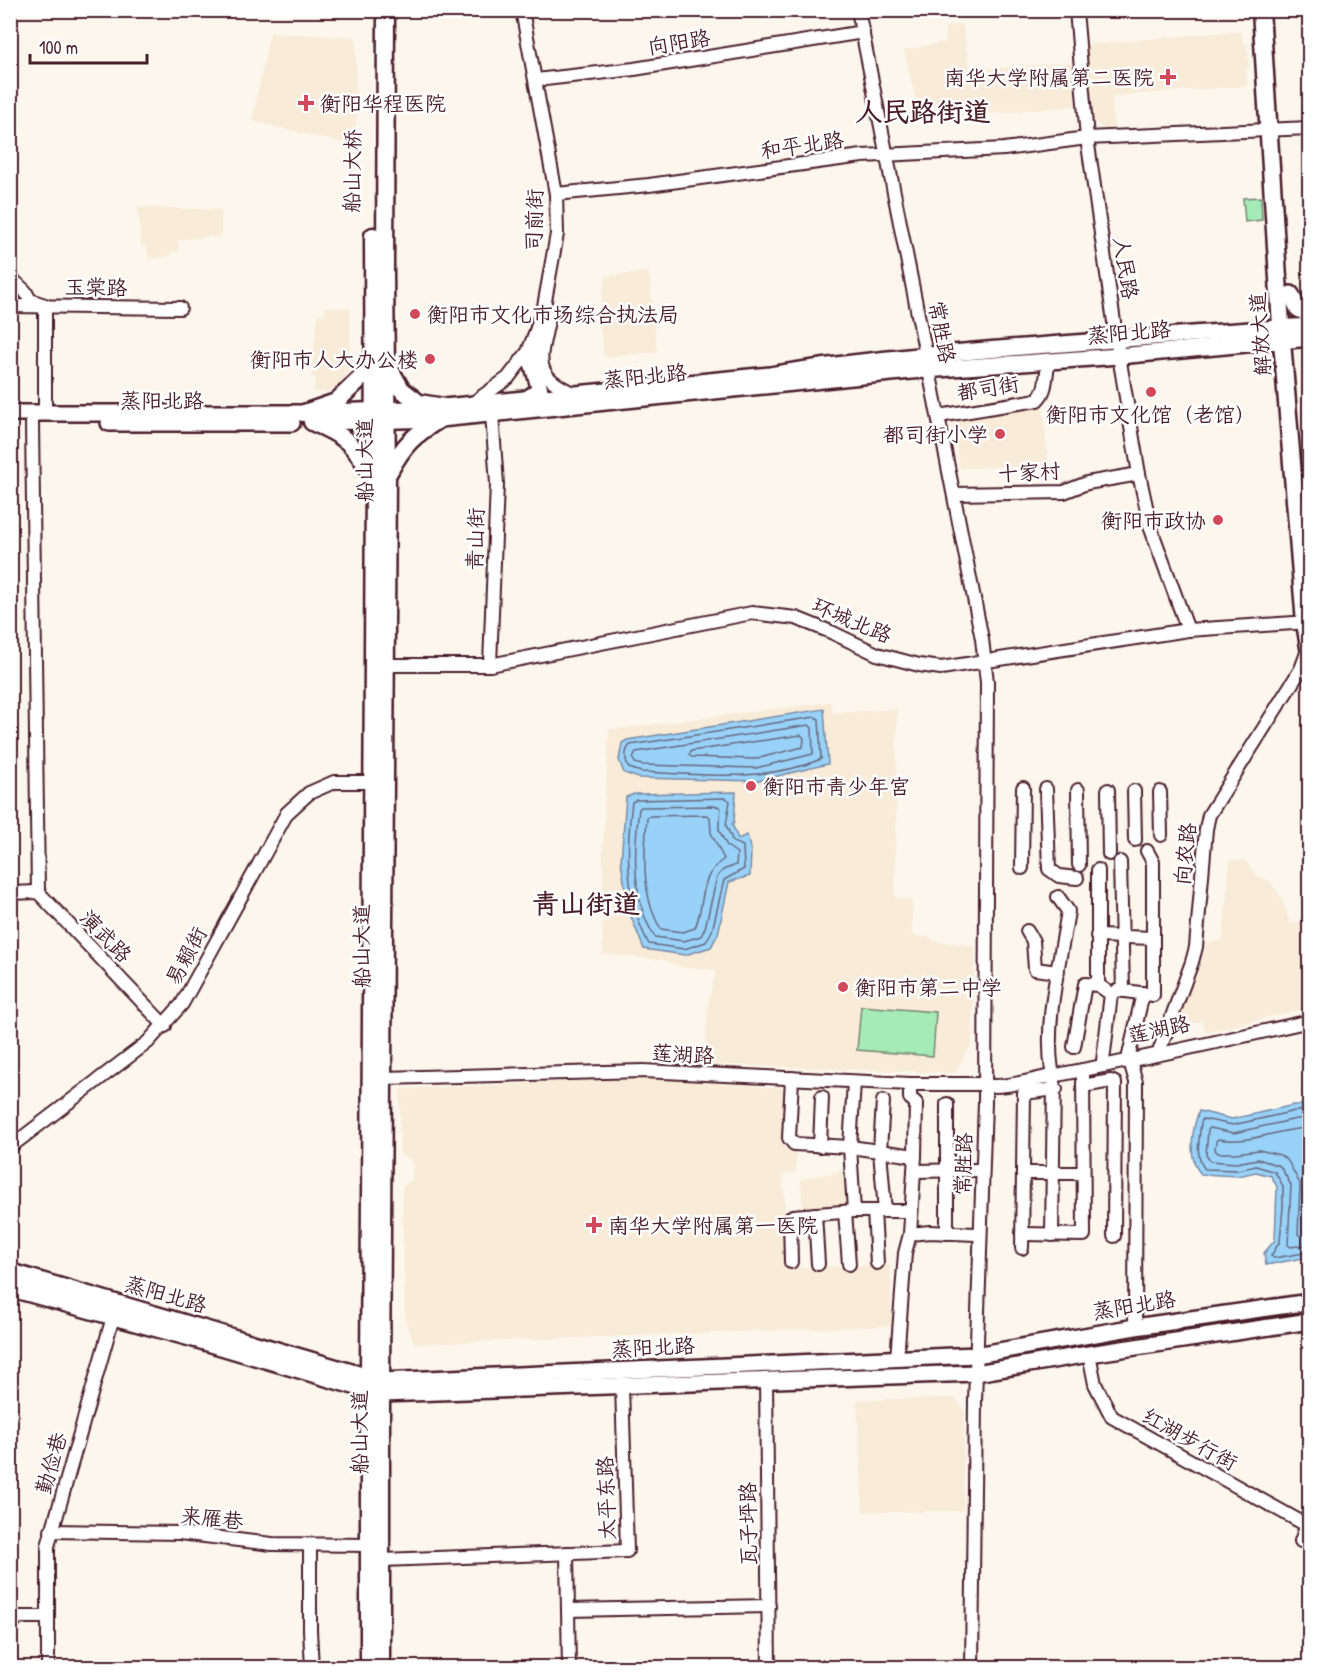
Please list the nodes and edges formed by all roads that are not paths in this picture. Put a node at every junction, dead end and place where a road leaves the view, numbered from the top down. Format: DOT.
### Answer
graph roads {
  1 [pos="376,10"];
  2 [pos="386,10"];
  3 [pos="522,10"];
  4 [pos="527,10"];
  5 [pos="858,10"];
  6 [pos="1076,10"];
  7 [pos="1262,10"];
  8 [pos="1271,10"];
  9 [pos="863,32"];
  10 [pos="538,79"];
  11 [pos="1310,128"];
  12 [pos="1274,130"];
  13 [pos="1087,138"];
  14 [pos="887,155"];
  15 [pos="559,193"];
  16 [pos="379,225"];
  17 [pos="10,277"];
  18 [pos="1291,294"];
  19 [pos="45,305"];
  20 [pos="10,306"];
  21 [pos="180,308"];
  22 [pos="1310,315"];
  23 [pos="540,322"];
  24 [pos="1295,333"];
  25 [pos="1117,339"];
  26 [pos="1119,356"];
  27 [pos="380,359"];
  28 [pos="1049,361"];
  29 [pos="928,362"];
  30 [pos="576,394"];
  31 [pos="526,399"];
  32 [pos="473,404"];
  33 [pos="10,413"];
  34 [pos="45,413"];
  35 [pos="442,413"];
  36 [pos="492,414"];
  37 [pos="380,416"];
  38 [pos="939,416"];
  39 [pos="308,418"];
  40 [pos="10,423"];
  41 [pos="32,423"];
  42 [pos="1139,474"];
  43 [pos="381,476"];
  44 [pos="954,494"];
  45 [pos="1310,571"];
  46 [pos="1307,622"];
  47 [pos="1188,630"];
  48 [pos="1309,651"];
  49 [pos="984,662"];
  50 [pos="385,665"];
  51 [pos="490,665"];
  52 [pos="372,782"];
  53 [pos="1023,788"];
  54 [pos="1047,789"];
  55 [pos="1078,789"];
  56 [pos="1108,790"];
  57 [pos="1134,791"];
  58 [pos="1160,792"];
  59 [pos="1161,835"];
  60 [pos="1135,840"];
  61 [pos="1147,851"];
  62 [pos="1109,854"];
  63 [pos="1120,862"];
  64 [pos="1022,868"];
  65 [pos="1098,870"];
  66 [pos="38,892"];
  67 [pos="10,893"];
  68 [pos="1058,897"];
  69 [pos="1027,931"];
  70 [pos="1097,936"];
  71 [pos="1121,937"];
  72 [pos="1153,938"];
  73 [pos="1058,972"];
  74 [pos="1098,985"];
  75 [pos="1117,992"];
  76 [pos="1143,993"];
  77 [pos="1310,1016"];
  78 [pos="1310,1021"];
  79 [pos="165,1026"];
  80 [pos="1074,1047"];
  81 [pos="1160,1048"];
  82 [pos="1130,1058"];
  83 [pos="1103,1060"];
  84 [pos="1083,1070"];
  85 [pos="1053,1073"];
  86 [pos="383,1078"];
  87 [pos="792,1078"];
  88 [pos="854,1082"];
  89 [pos="984,1083"];
  90 [pos="910,1084"];
  91 [pos="1083,1086"];
  92 [pos="1056,1089"];
  93 [pos="822,1097"];
  94 [pos="883,1101"];
  95 [pos="947,1104"];
  96 [pos="819,1146"];
  97 [pos="10,1147"];
  98 [pos="850,1148"];
  99 [pos="880,1151"];
  100 [pos="915,1156"];
  101 [pos="947,1170"];
  102 [pos="978,1170"];
  103 [pos="914,1171"];
  104 [pos="1023,1173"];
  105 [pos="1053,1173"];
  106 [pos="1083,1173"];
  107 [pos="879,1211"];
  108 [pos="911,1211"];
  109 [pos="850,1212"];
  110 [pos="815,1214"];
  111 [pos="947,1233"];
  112 [pos="910,1234"];
  113 [pos="976,1234"];
  114 [pos="1022,1234"];
  115 [pos="1052,1235"];
  116 [pos="1113,1236"];
  117 [pos="1022,1248"];
  118 [pos="791,1262"];
  119 [pos="877,1263"];
  120 [pos="818,1264"];
  121 [pos="849,1264"];
  122 [pos="10,1272"];
  123 [pos="10,1288"];
  124 [pos="1310,1302"];
  125 [pos="113,1317"];
  126 [pos="1310,1321"];
  127 [pos="1135,1327"];
  128 [pos="1089,1354"];
  129 [pos="974,1355"];
  130 [pos="897,1359"];
  131 [pos="973,1373"];
  132 [pos="766,1379"];
  133 [pos="375,1385"];
  134 [pos="622,1385"];
  135 [pos="1309,1523"];
  136 [pos="51,1531"];
  137 [pos="1301,1541"];
  138 [pos="310,1545"];
  139 [pos="369,1545"];
  140 [pos="567,1553"];
  141 [pos="382,1560"];
  142 [pos="769,1606"];
  143 [pos="568,1610"];
  144 [pos="48,1617"];
  145 [pos="10,1627"];
  146 [pos="48,1668"];
  147 [pos="312,1668"];
  148 [pos="369,1668"];
  149 [pos="381,1668"];
  150 [pos="569,1668"];
  151 [pos="769,1668"];
  152 [pos="966,1668"];
  153 [pos="972,1668"];
  1 -- 16 [label="highway, 船山大桥"];
  2 -- 16 [label="highway, 船山大桥"];
  3 -- 10 [label="street, 司前街"];
  4 -- 10 [label="street, 司前街"];
  5 -- 9 [label="street, 常胜路"];
  6 -- 13 [label="street, 人民路"];
  7 -- 12 [label="highway, 解放大道"];
  8 -- 12 [label="highway, 解放大道"];
  9 -- 10 [label="street, 向阳路"];
  9 -- 14 [label="street, 常胜路"];
  10 -- 15 [label="street, 司前街"];
  11 -- 12 [label="street, 和平北路"];
  12 -- 13 [label="street, 和平北路"];
  12 -- 18 [label="highway, 解放大道"];
  12 -- 24 [label="highway, 解放大道"];
  13 -- 14 [label="street, 和平北路"];
  13 -- 25 [label="street, 人民路"];
  14 -- 15 [label="street, 和平北路"];
  14 -- 29 [label="street, 常胜路"];
  15 -- 23 [label="street, 司前街"];
  15 -- 30 [label="street, 司前街"];
  16 -- 27 [label="highway, 船山大道"];
  17 -- 19 [label="street"];
  18 -- 22 [label="main road"];
  18 -- 24 [label="highway, 解放大道"];
  19 -- 20 [label="street, 玉棠路"];
  19 -- 21 [label="street, 玉棠路"];
  19 -- 34 [label="street"];
  23 -- 31 [label="main road"];
  23 -- 32 [label="street, 司前街"];
  24 -- 25 [label="main road, 蒸阳北路"];
  24 -- 26 [label="main road, 蒸阳北路"];
  24 -- 45 [label="highway, 解放大道"];
  24 -- 46 [label="highway, 解放大道"];
  25 -- 26 [label="street, 人民路"];
  25 -- 29 [label="main road, 蒸阳北路"];
  26 -- 28 [label="main road, 蒸阳北路"];
  26 -- 42 [label="street, 人民路"];
  27 -- 35 [label="highway"];
  27 -- 37 [label="highway, 船山大道"];
  27 -- 39 [label="highway"];
  28 -- 29 [label="main road, 蒸阳北路"];
  28 -- 38 [label="street, 都司街"];
  29 -- 30 [label="main road, 蒸阳北路"];
  29 -- 36 [label="main road, 蒸阳北路"];
  29 -- 38 [label="street, 常胜路"];
  30 -- 31 [label="main road, 蒸阳北路"];
  31 -- 32 [label="main road, 蒸阳北路"];
  32 -- 35 [label="main road, 蒸阳北路"];
  33 -- 34 [label="main road, 蒸阳北路"];
  34 -- 39 [label="main road, 蒸阳北路"];
  35 -- 36 [label="main road, 蒸阳北路"];
  35 -- 37 [label="main road, 蒸阳北路"];
  35 -- 43 [label="highway"];
  36 -- 51 [label="street, 青山街"];
  37 -- 39 [label="main road, 蒸阳北路"];
  37 -- 43 [label="highway, 船山大道"];
  38 -- 44 [label="street, 常胜路"];
  39 -- 41 [label="main road, 蒸阳北路"];
  39 -- 43 [label="highway"];
  40 -- 41 [label="main road, 蒸阳北路"];
  41 -- 66 [label="street"];
  42 -- 44 [label="street, 十家村"];
  42 -- 47 [label="street, 人民路"];
  43 -- 50 [label="highway, 船山大道"];
  43 -- 52 [label="highway, 船山大道"];
  44 -- 49 [label="street, 常胜路"];
  46 -- 47 [label="street, 环城北路"];
  46 -- 48 [label="highway, 解放大道"];
  47 -- 49 [label="street, 环城北路"];
  48 -- 81 [label="street, 向农路"];
  49 -- 51 [label="street, 环城北路"];
  49 -- 89 [label="street, 常胜路"];
  50 -- 51 [label="street, 环城北路"];
  50 -- 86 [label="highway, 船山大道"];
  52 -- 79 [label="street, 易赖街"];
  52 -- 133 [label="highway, 船山大道"];
  53 -- 64 [label="street"];
  54 -- 55 [label="street"];
  56 -- 62 [label="street"];
  57 -- 60 [label="street"];
  58 -- 59 [label="street"];
  61 -- 72 [label="street"];
  63 -- 71 [label="street"];
  65 -- 70 [label="street"];
  66 -- 67 [label="street"];
  66 -- 79 [label="street, 演武路"];
  68 -- 73 [label="street"];
  69 -- 73 [label="street"];
  70 -- 71 [label="street"];
  70 -- 74 [label="street"];
  71 -- 72 [label="street"];
  71 -- 75 [label="street"];
  72 -- 76 [label="street"];
  73 -- 85 [label="street"];
  74 -- 75 [label="street"];
  74 -- 80 [label="street"];
  75 -- 76 [label="street"];
  75 -- 83 [label="street"];
  76 -- 82 [label="street"];
  77 -- 81 [label="street, 莲湖路"];
  78 -- 82 [label="street, 莲湖路"];
  79 -- 97 [label="street, 易赖街"];
  81 -- 82 [label="street, 莲湖路"];
  82 -- 83 [label="street, 莲湖路"];
  82 -- 84 [label="street, 莲湖路"];
  82 -- 127 [label="street"];
  83 -- 85 [label="street, 莲湖路"];
  84 -- 85 [label="street, 莲湖路"];
  84 -- 91 [label="street"];
  85 -- 89 [label="street, 莲湖路"];
  85 -- 92 [label="street"];
  86 -- 87 [label="street, 莲湖路"];
  86 -- 133 [label="highway, 船山大道"];
  87 -- 88 [label="street, 莲湖路"];
  87 -- 96 [label="street"];
  88 -- 90 [label="street, 莲湖路"];
  88 -- 98 [label="street"];
  89 -- 90 [label="street, 莲湖路"];
  89 -- 102 [label="street, 常胜路"];
  89 -- 129 [label="street, 常胜路"];
  90 -- 100 [label="street"];
  91 -- 106 [label="street"];
  91 -- 116 [label="street"];
  92 -- 104 [label="street"];
  92 -- 105 [label="street"];
  93 -- 96 [label="street"];
  94 -- 99 [label="street"];
  95 -- 101 [label="street"];
  96 -- 98 [label="street"];
  98 -- 99 [label="street"];
  98 -- 109 [label="street"];
  99 -- 100 [label="street"];
  99 -- 107 [label="street"];
  100 -- 103 [label="street"];
  101 -- 102 [label="street"];
  101 -- 103 [label="street"];
  101 -- 111 [label="street"];
  102 -- 113 [label="street, 常胜路"];
  103 -- 108 [label="street"];
  104 -- 105 [label="street"];
  104 -- 114 [label="street"];
  105 -- 106 [label="street"];
  105 -- 115 [label="street"];
  106 -- 115 [label="street"];
  107 -- 108 [label="street"];
  107 -- 109 [label="street"];
  107 -- 119 [label="street"];
  108 -- 112 [label="street"];
  109 -- 110 [label="street"];
  109 -- 121 [label="street"];
  110 -- 118 [label="street"];
  110 -- 120 [label="street"];
  111 -- 112 [label="street"];
  111 -- 113 [label="street"];
  112 -- 130 [label="street"];
  113 -- 129 [label="street, 常胜路"];
  114 -- 115 [label="street"];
  114 -- 117 [label="street"];
  122 -- 133 [label="highway, 蒸阳北路"];
  123 -- 125 [label="highway, 蒸阳北路"];
  124 -- 127 [label="main road, 蒸阳北路"];
  125 -- 133 [label="highway, 蒸阳北路"];
  125 -- 136 [label="street, 勤俭巷"];
  126 -- 128 [label="main road, 蒸阳北路"];
  127 -- 129 [label="main road, 蒸阳北路"];
  128 -- 131 [label="main road, 蒸阳北路"];
  128 -- 135 [label="street, 红湖步行街"];
  129 -- 130 [label="main road, 蒸阳北路"];
  129 -- 131 [label="street, 常胜路"];
  130 -- 133 [label="main road, 蒸阳北路"];
  131 -- 132 [label="main road, 蒸阳北路"];
  131 -- 152 [label="street, 常胜路"];
  131 -- 153 [label="street, 常胜路"];
  132 -- 134 [label="main road, 蒸阳北路"];
  132 -- 142 [label="street, 瓦子坪路"];
  133 -- 134 [label="main road, 蒸阳北路"];
  133 -- 139 [label="highway, 船山大道"];
  133 -- 141 [label="highway, 船山大道"];
  134 -- 140 [label="street, 太平东路"];
  135 -- 137 [label="street"];
  136 -- 138 [label="street, 来雁巷"];
  136 -- 144 [label="street, 勤俭巷"];
  138 -- 139 [label="street, 来雁巷"];
  138 -- 147 [label="street"];
  139 -- 148 [label="highway, 船山大道"];
  140 -- 141 [label="street, 太平东路"];
  140 -- 143 [label="street, 太平东路"];
  141 -- 149 [label="highway, 船山大道"];
  142 -- 143 [label="street"];
  142 -- 151 [label="street, 瓦子坪路"];
  143 -- 150 [label="street, 太平东路"];
  144 -- 145 [label="street"];
  144 -- 146 [label="street, 勤俭巷"];
}
